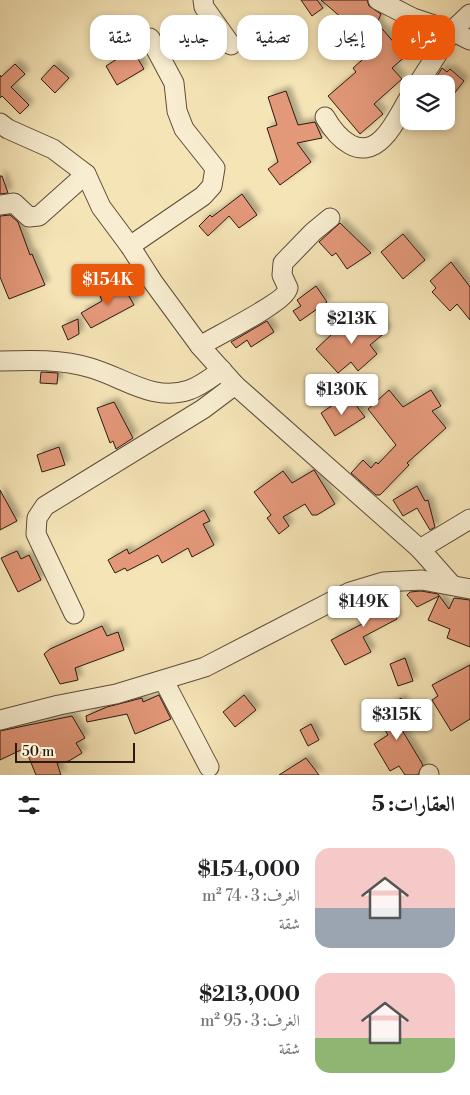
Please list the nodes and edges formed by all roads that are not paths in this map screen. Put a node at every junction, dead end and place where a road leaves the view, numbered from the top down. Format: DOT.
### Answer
graph roads {
  1 [pos="203,0"];
  2 [pos="378,0"];
  3 [pos="470,14"];
  4 [pos="407,15"];
  5 [pos="455,28"];
  6 [pos="455,32"];
  7 [pos="150,38"];
  8 [pos="470,40"];
  9 [pos="232,45"];
  10 [pos="433,60"];
  11 [pos="424,75"];
  12 [pos="400,112"];
  13 [pos="325,117"];
  14 [pos="0,123"];
  15 [pos="86,174"];
  16 [pos="0,205"];
  17 [pos="330,218"];
  18 [pos="130,246"];
  19 [pos="200,346"];
  20 [pos="0,362"];
  21 [pos="222,370"];
  22 [pos="235,385"];
  23 [pos="470,519"];
  24 [pos="420,549"];
  25 [pos="451,584"];
  26 [pos="470,589"];
  27 [pos="74,614"];
  28 [pos="164,681"];
  29 [pos="0,720"];
  30 [pos="209,767"];
  1 -- 9 [label="street"];
  2 -- 4 [label="street"];
  3 -- 5 [label="street"];
  6 -- 8 [label="street"];
  7 -- 18 [label="street"];
  10 -- 11 [label="street"];
  12 -- 13 [label="street"];
  14 -- 15 [label="street"];
  15 -- 16 [label="street"];
  15 -- 18 [label="street"];
  17 -- 19 [label="street"];
  18 -- 19 [label="street"];
  19 -- 21 [label="street"];
  20 -- 21 [label="street"];
  21 -- 22 [label="street"];
  22 -- 24 [label="street"];
  22 -- 27 [label="street"];
  23 -- 24 [label="street"];
  24 -- 25 [label="street"];
  25 -- 26 [label="street"];
  25 -- 28 [label="street"];
  28 -- 29 [label="street"];
  28 -- 30 [label="street"];
}
